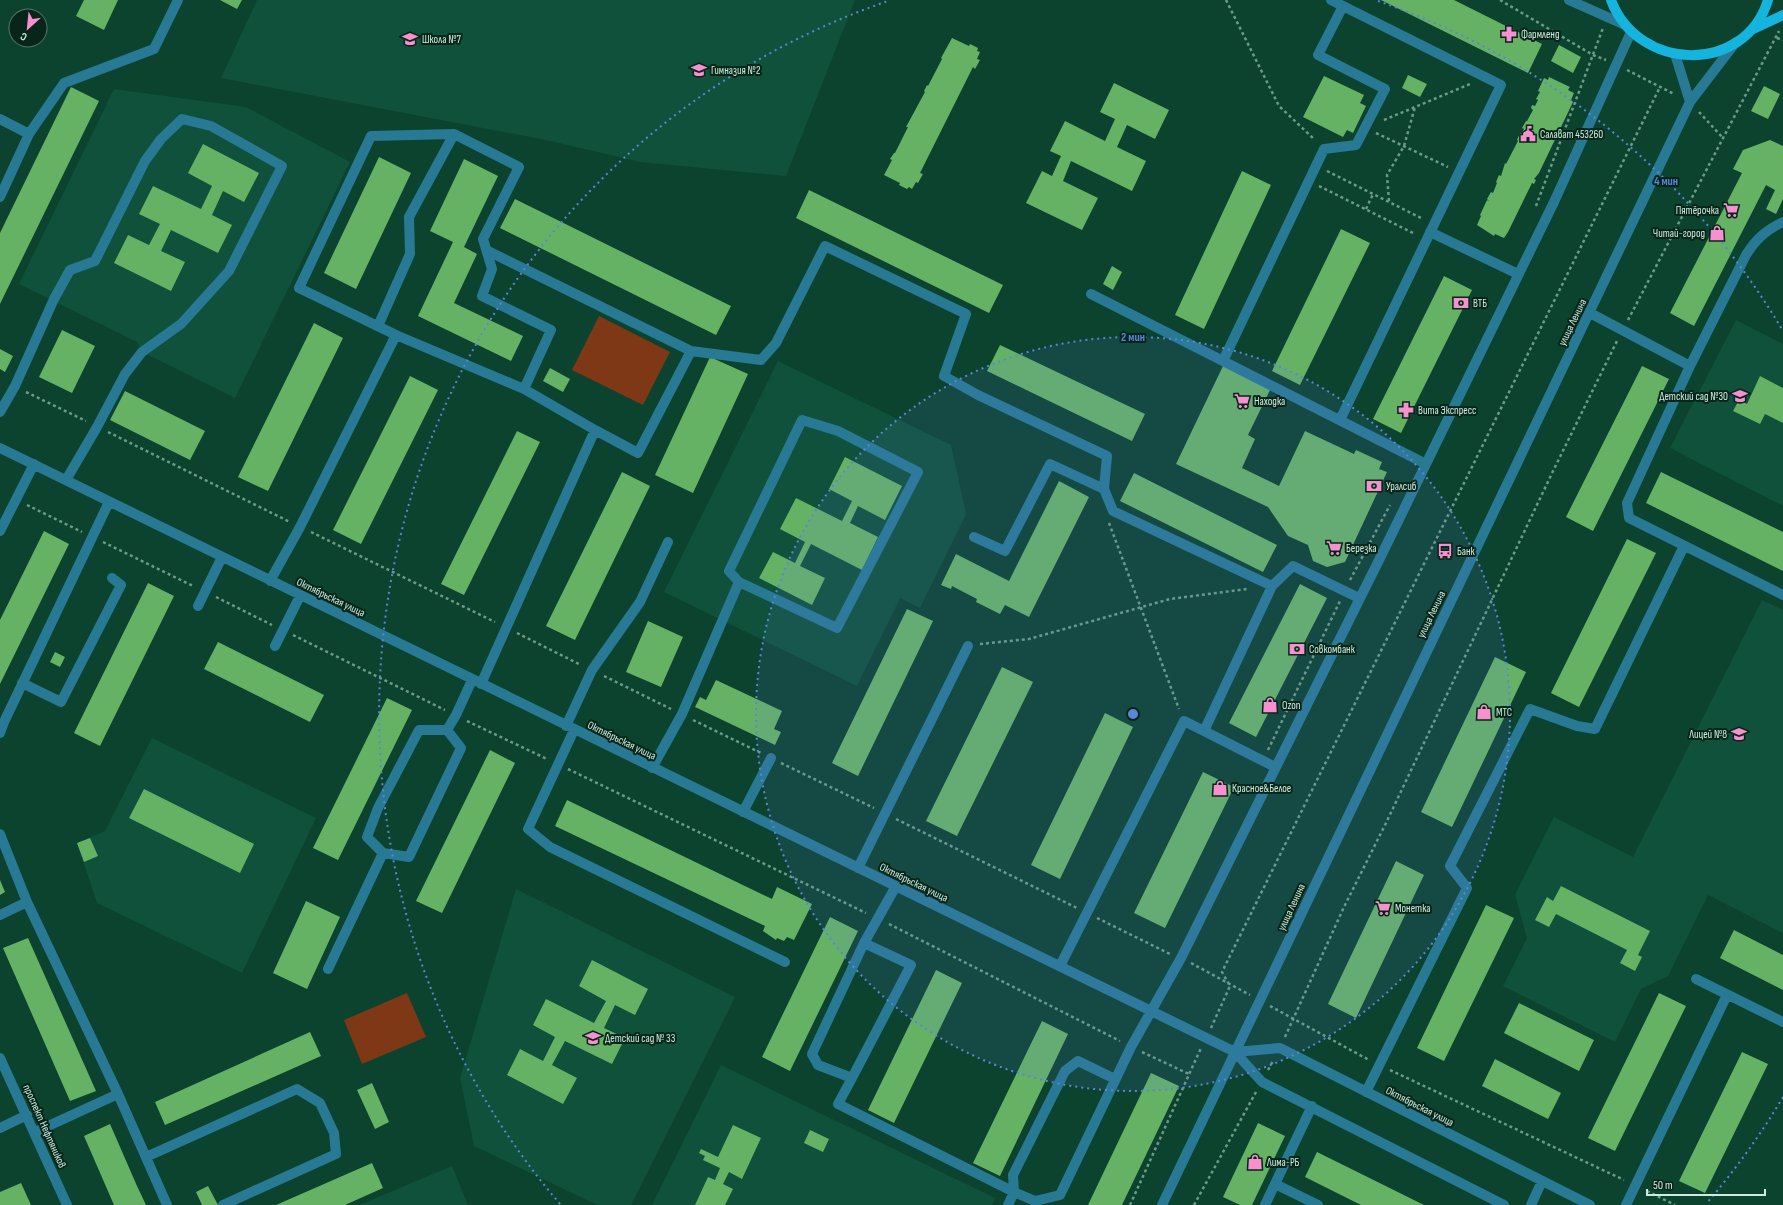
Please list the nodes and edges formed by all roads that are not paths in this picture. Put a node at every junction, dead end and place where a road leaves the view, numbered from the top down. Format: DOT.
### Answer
graph roads {
  1 [pos="178,0"];
  2 [pos="1331,0"];
  3 [pos="1569,0"];
  4 [pos="1611,0"];
  5 [pos="1768,0"];
  6 [pos="1343,6"];
  7 [pos="1783,15"];
  8 [pos="1628,29"];
  9 [pos="1751,30"];
  10 [pos="1736,42"];
  11 [pos="1675,54"];
  12 [pos="1690,102"];
  13 [pos="0,119"];
  14 [pos="29,134"];
  15 [pos="454,134"];
  16 [pos="0,197"];
  17 [pos="1783,222"];
  18 [pos="1430,232"];
  19 [pos="488,251"];
  20 [pos="1518,274"];
  21 [pos="1091,294"];
  22 [pos="1590,313"];
  23 [pos="378,326"];
  24 [pos="396,335"];
  25 [pos="691,351"];
  26 [pos="1223,361"];
  27 [pos="1690,366"];
  28 [pos="524,389"];
  29 [pos="0,412"];
  30 [pos="1340,420"];
  31 [pos="595,430"];
  32 [pos="0,448"];
  33 [pos="34,464"];
  34 [pos="1426,464"];
  35 [pos="66,480"];
  36 [pos="1104,489"];
  37 [pos="109,502"];
  38 [pos="0,532"];
  39 [pos="974,537"];
  40 [pos="668,542"];
  41 [pos="1684,546"];
  42 [pos="222,557"];
  43 [pos="112,578"];
  44 [pos="270,581"];
  45 [pos="739,582"];
  46 [pos="1272,586"];
  47 [pos="1783,595"];
  48 [pos="300,596"];
  49 [pos="1359,598"];
  50 [pos="198,606"];
  51 [pos="275,646"];
  52 [pos="968,646"];
  53 [pos="472,680"];
  54 [pos="22,683"];
  55 [pos="481,684"];
  56 [pos="570,728"];
  57 [pos="447,730"];
  58 [pos="1204,731"];
  59 [pos="0,733"];
  60 [pos="771,758"];
  61 [pos="1276,767"];
  62 [pos="652,768"];
  63 [pos="742,812"];
  64 [pos="0,834"];
  65 [pos="383,853"];
  66 [pos="858,868"];
  67 [pos="896,886"];
  68 [pos="27,902"];
  69 [pos="0,915"];
  70 [pos="864,943"];
  71 [pos="785,962"];
  72 [pos="1060,966"];
  73 [pos="328,969"];
  74 [pos="1696,979"];
  75 [pos="1728,995"];
  76 [pos="1151,1012"];
  77 [pos="1783,1022"];
  78 [pos="1235,1052"];
  79 [pos="0,1058"];
  80 [pos="852,1078"];
  81 [pos="1115,1079"];
  82 [pos="1366,1092"];
  83 [pos="118,1094"];
  84 [pos="1312,1106"];
  85 [pos="27,1115"];
  86 [pos="0,1128"];
  87 [pos="35,1132"];
  88 [pos="146,1157"];
  89 [pos="1542,1181"];
  90 [pos="1275,1184"];
  91 [pos="1014,1192"];
  92 [pos="67,1205"];
  93 [pos="167,1205"];
  94 [pos="223,1205"];
  95 [pos="1008,1205"];
  96 [pos="1162,1205"];
  97 [pos="1265,1205"];
  98 [pos="1318,1205"];
  99 [pos="1504,1205"];
  100 [pos="1531,1205"];
  101 [pos="1590,1205"];
  102 [pos="1626,1205"];
  1 -- 14 [label="street"];
  2 -- 6 [label="street"];
  3 -- 8 [label="street"];
  4 -- 8 [label="main road, улица Ленина"];
  5 -- 9 [label="main road, улица Ленина"];
  6 -- 18 [label="street"];
  6 -- 26 [label="street"];
  7 -- 9 [label="main road"];
  8 -- 11 [label="main road, улица Ленина"];
  8 -- 20 [label="street"];
  9 -- 10 [label="main road, улица Ленина"];
  10 -- 11 [label="main road, улица Ленина"];
  10 -- 12 [label="street, улица Ленина"];
  11 -- 12 [label="street"];
  12 -- 22 [label="street, улица Ленина"];
  13 -- 14 [label="street"];
  14 -- 16 [label="street"];
  15 -- 19 [label="street"];
  15 -- 23 [label="street"];
  15 -- 23 [label="street"];
  17 -- 27 [label="street"];
  18 -- 20 [label="street"];
  18 -- 30 [label="street"];
  19 -- 25 [label="street"];
  19 -- 28 [label="street"];
  20 -- 34 [label="street"];
  21 -- 26 [label="street"];
  22 -- 27 [label="street"];
  22 -- 78 [label="street, улица Ленина"];
  23 -- 24 [label="street"];
  24 -- 28 [label="street"];
  24 -- 44 [label="street"];
  25 -- 31 [label="street"];
  25 -- 36 [label="street"];
  26 -- 30 [label="street"];
  27 -- 41 [label="street"];
  28 -- 31 [label="street"];
  29 -- 35 [label="street"];
  30 -- 34 [label="street"];
  31 -- 55 [label="street"];
  32 -- 33 [label="street, Октябрьская улица"];
  33 -- 35 [label="street, Октябрьская улица"];
  33 -- 38 [label="street"];
  34 -- 49 [label="street"];
  35 -- 37 [label="street, Октябрьская улица"];
  36 -- 39 [label="street"];
  36 -- 46 [label="street"];
  37 -- 42 [label="street, Октябрьская улица"];
  37 -- 54 [label="street"];
  40 -- 56 [label="street"];
  41 -- 47 [label="street"];
  41 -- 82 [label="street"];
  42 -- 44 [label="street, Октябрьская улица"];
  42 -- 50 [label="street"];
  43 -- 54 [label="street"];
  44 -- 48 [label="street, Октябрьская улица"];
  45 -- 45 [label="street"];
  45 -- 62 [label="street"];
  46 -- 49 [label="street"];
  46 -- 58 [label="street"];
  48 -- 51 [label="street"];
  48 -- 53 [label="street, Октябрьская улица"];
  49 -- 61 [label="street"];
  52 -- 66 [label="street"];
  53 -- 55 [label="street, Октябрьская улица"];
  53 -- 57 [label="street"];
  54 -- 59 [label="street"];
  55 -- 56 [label="street, Октябрьская улица"];
  56 -- 62 [label="street, Октябрьская улица"];
  56 -- 71 [label="street"];
  57 -- 65 [label="street"];
  57 -- 65 [label="street"];
  58 -- 61 [label="street"];
  58 -- 72 [label="street"];
  60 -- 63 [label="street"];
  61 -- 76 [label="street"];
  62 -- 63 [label="street, Октябрьская улица"];
  63 -- 66 [label="street, Октябрьская улица"];
  64 -- 68 [label="street"];
  65 -- 73 [label="street"];
  66 -- 67 [label="street, Октябрьская улица"];
  67 -- 70 [label="street"];
  67 -- 72 [label="street, Октябрьская улица"];
  68 -- 69 [label="street"];
  68 -- 83 [label="street"];
  70 -- 80 [label="street"];
  70 -- 80 [label="street"];
  72 -- 76 [label="street, Октябрьская улица"];
  74 -- 75 [label="street"];
  75 -- 77 [label="street"];
  75 -- 102 [label="street"];
  76 -- 78 [label="street, Октябрьская улица"];
  76 -- 81 [label="street"];
  78 -- 82 [label="street, Октябрьская улица"];
  78 -- 84 [label="street, Октябрьская улица"];
  78 -- 96 [label="street, улица Ленина"];
  79 -- 85 [label="street, проспект Нефтяников"];
  80 -- 91 [label="street"];
  81 -- 91 [label="street"];
  81 -- 91 [label="street"];
  82 -- 89 [label="street, Октябрьская улица"];
  83 -- 87 [label="street"];
  83 -- 88 [label="street"];
  84 -- 90 [label="street"];
  84 -- 99 [label="street, Октябрьская улица"];
  85 -- 86 [label="street"];
  85 -- 87 [label="street, проспект Нефтяников"];
  87 -- 92 [label="street, проспект Нефтяников"];
  88 -- 93 [label="street"];
  88 -- 94 [label="street"];
  89 -- 100 [label="street"];
  89 -- 101 [label="street, Октябрьская улица"];
  90 -- 97 [label="street"];
  90 -- 98 [label="street"];
  91 -- 95 [label="street"];
}
